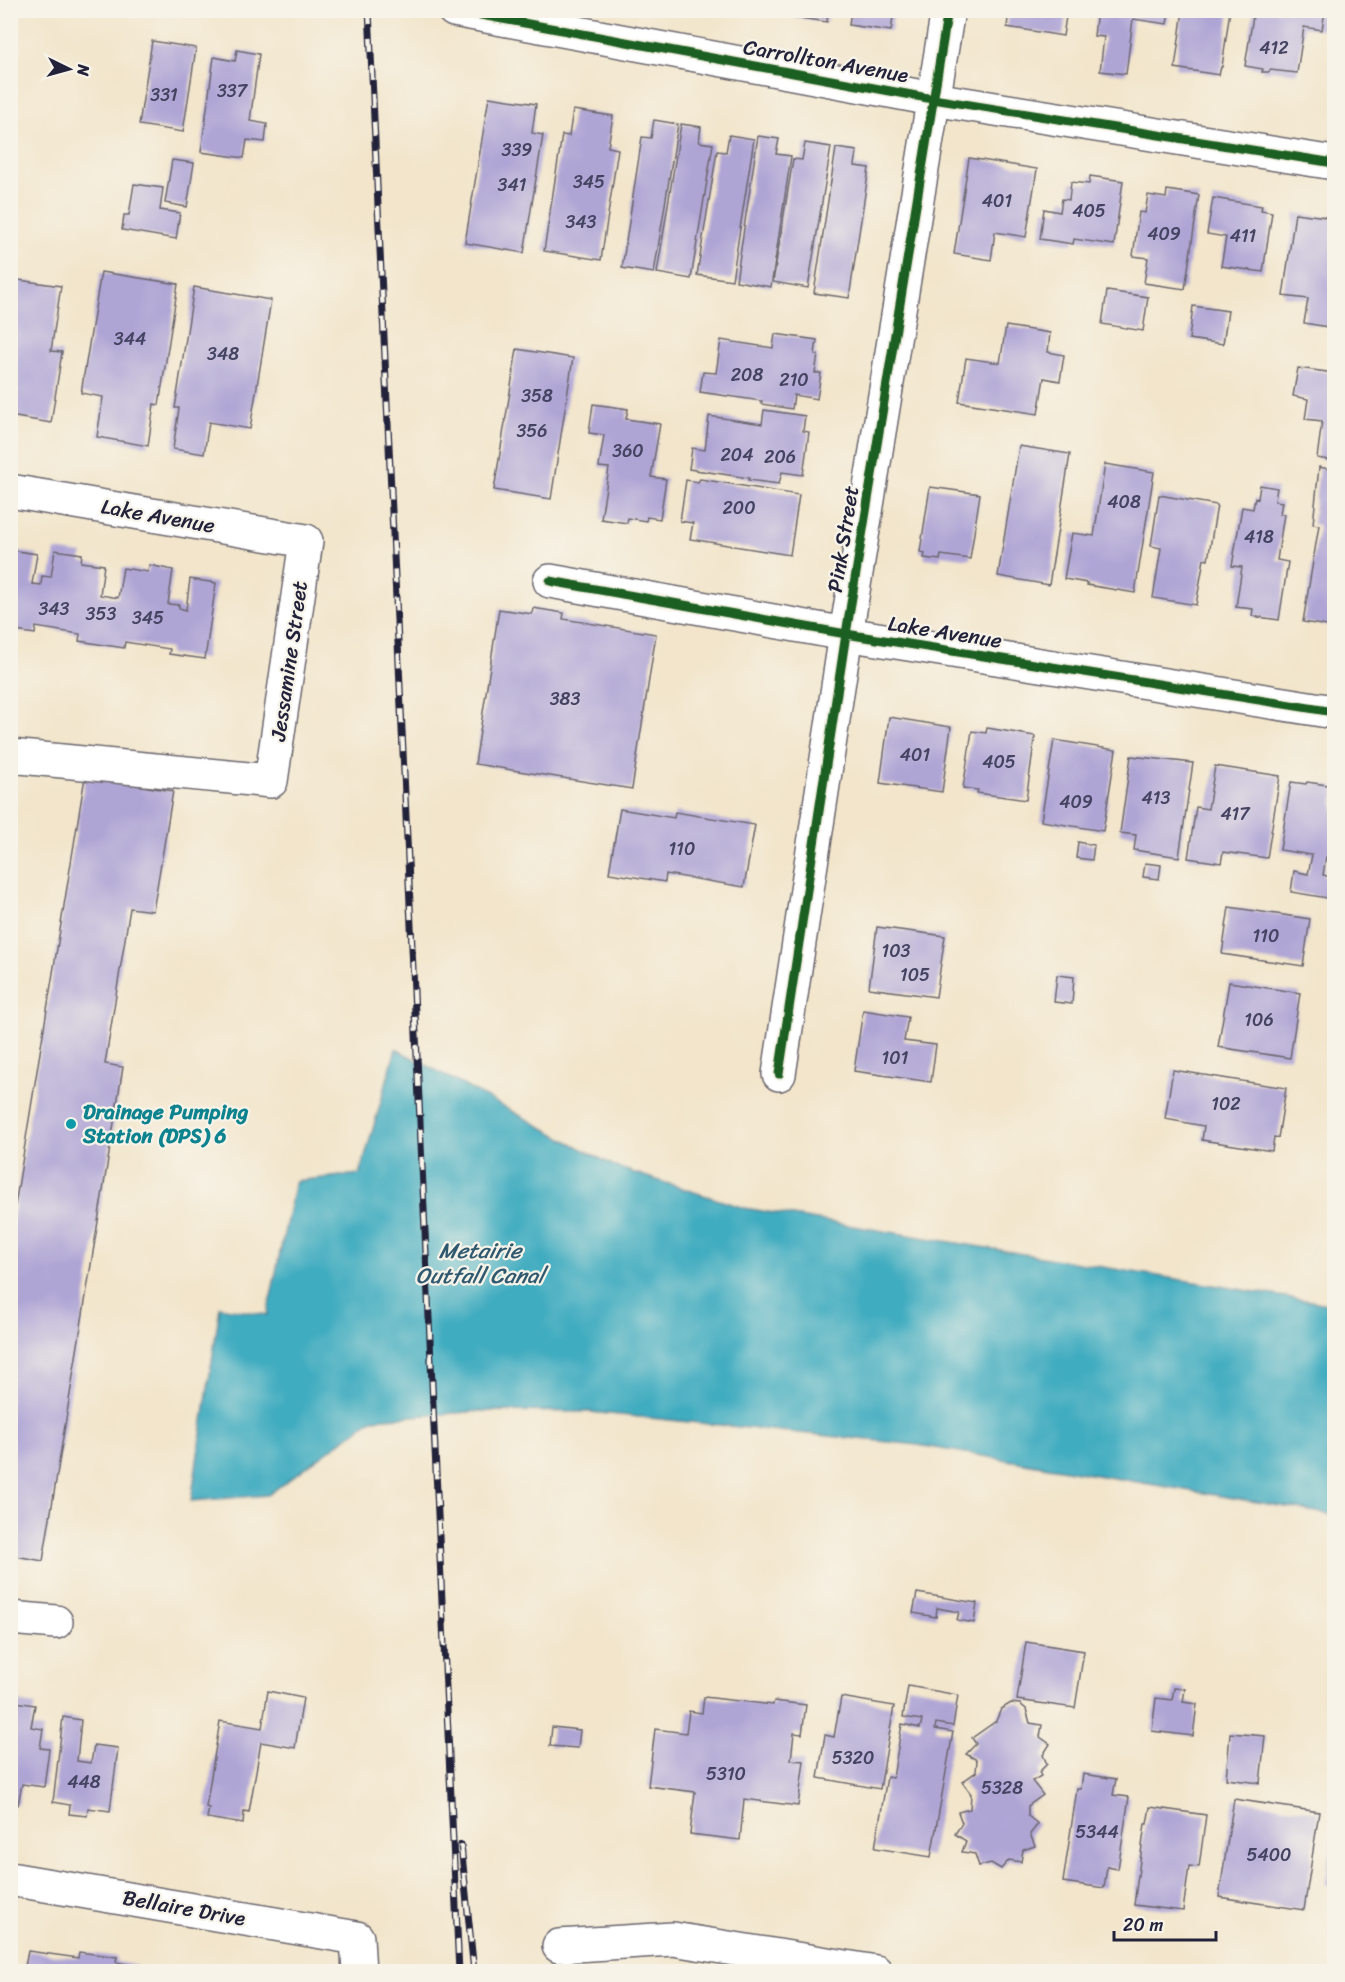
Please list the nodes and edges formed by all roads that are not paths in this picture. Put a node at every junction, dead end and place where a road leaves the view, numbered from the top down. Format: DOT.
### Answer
graph roads {
  1 [pos="454,10"];
  2 [pos="948,10"];
  3 [pos="933,99"];
  4 [pos="1335,163"];
  5 [pos="10,491"];
  6 [pos="306,541"];
  7 [pos="550,581"];
  8 [pos="846,634"];
  9 [pos="1335,712"];
  10 [pos="10,756"];
  11 [pos="779,1074"];
  12 [pos="10,1618"];
  13 [pos="56,1622"];
  14 [pos="10,1879"];
  15 [pos="559,1946"];
  16 [pos="359,1971"];
  17 [pos="876,1971"];
  1 -- 3 [label="street, Carrollton Avenue"];
  2 -- 3 [label="street, Pink Street"];
  3 -- 4 [label="street, Carrollton Avenue"];
  3 -- 8 [label="street, Pink Street"];
  5 -- 6 [label="street, Lake Avenue"];
  6 -- 10 [label="street, Jessamine Street"];
  7 -- 8 [label="street, Lake Avenue"];
  8 -- 9 [label="street, Lake Avenue"];
  8 -- 11 [label="street, Pink Street"];
  12 -- 13 [label="street"];
  14 -- 16 [label="street, Bellaire Drive"];
  15 -- 17 [label="street"];
}
